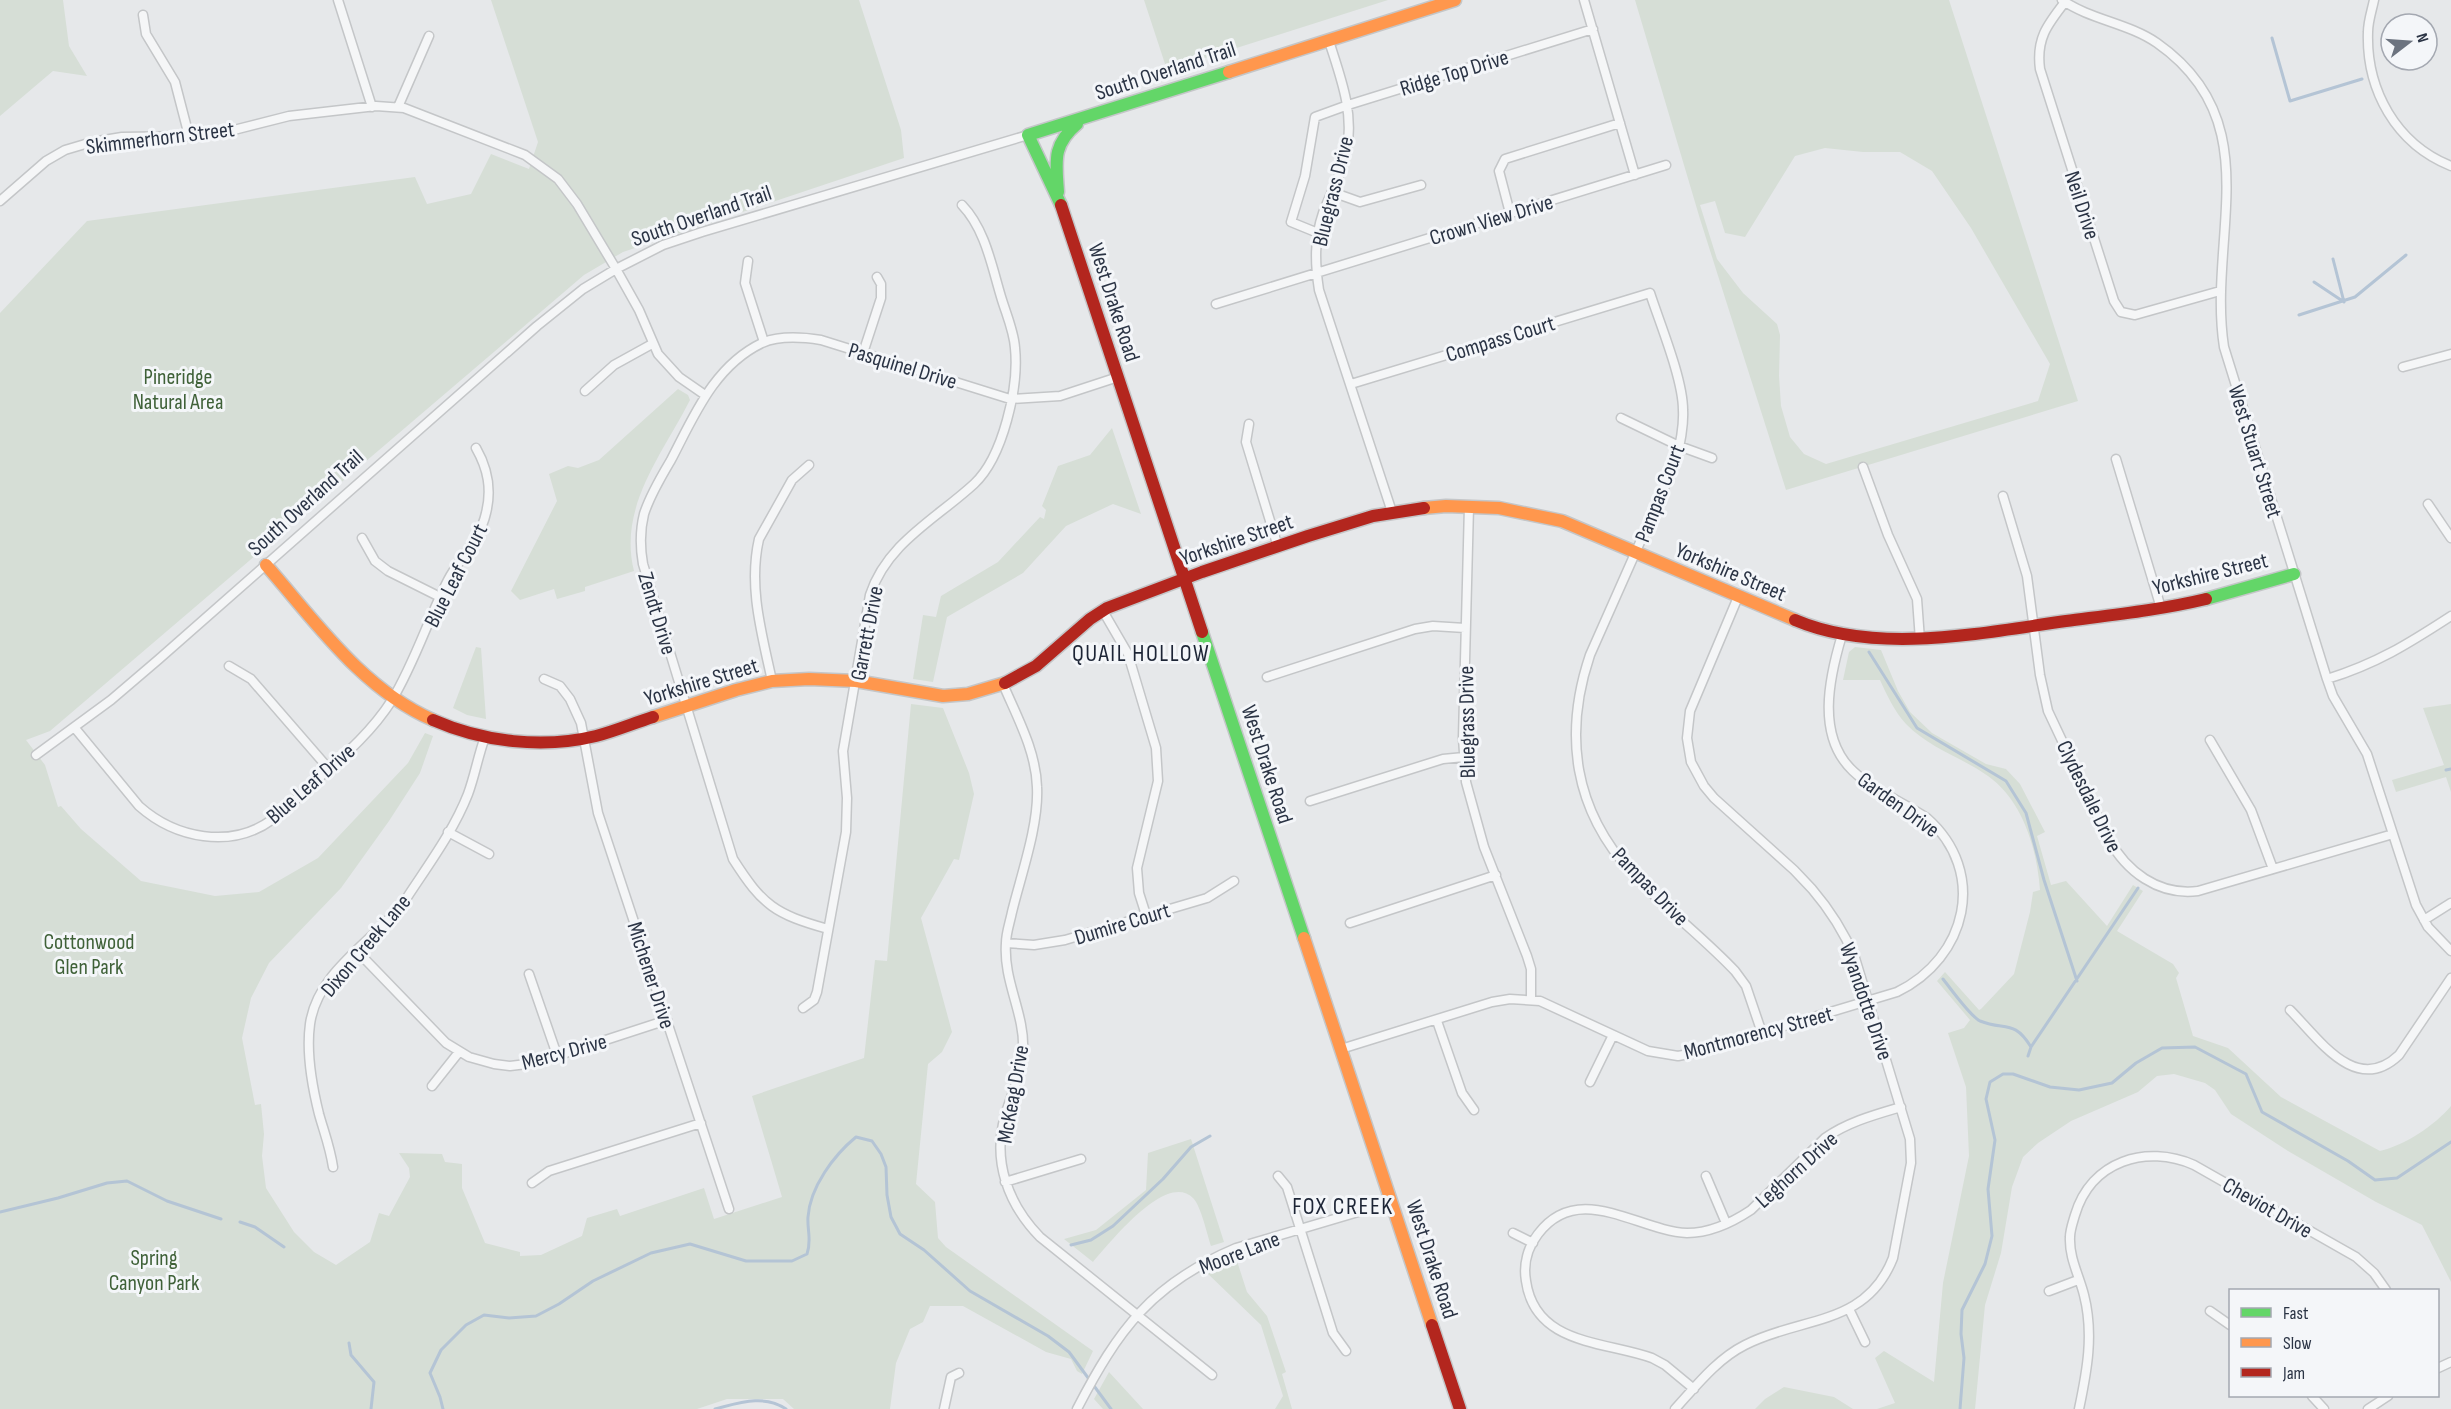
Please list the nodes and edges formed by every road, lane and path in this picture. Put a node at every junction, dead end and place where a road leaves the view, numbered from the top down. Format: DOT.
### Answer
graph roads {
  1 [pos="338,0"];
  2 [pos="1455,0"];
  3 [pos="1584,0"];
  4 [pos="2374,0"];
  5 [pos="2064,1"];
  6 [pos="142,15"];
  7 [pos="1593,29"];
  8 [pos="429,36"];
  9 [pos="1329,41"];
  10 [pos="1348,105"];
  11 [pos="372,107"];
  12 [pos="398,107"];
  13 [pos="1086,118"];
  14 [pos="1620,123"];
  15 [pos="1028,135"];
  16 [pos="189,136"];
  17 [pos="1666,165"];
  18 [pos="2451,166"];
  19 [pos="1635,175"];
  20 [pos="1421,185"];
  21 [pos="1332,192"];
  22 [pos="1059,200"];
  23 [pos="0,201"];
  24 [pos="962,205"];
  25 [pos="1510,213"];
  26 [pos="1318,233"];
  27 [pos="748,261"];
  28 [pos="616,269"];
  29 [pos="1317,272"];
  30 [pos="877,277"];
  31 [pos="2220,291"];
  32 [pos="1650,293"];
  33 [pos="1216,304"];
  34 [pos="764,342"];
  35 [pos="652,344"];
  36 [pos="863,353"];
  37 [pos="2451,354"];
  38 [pos="2403,367"];
  39 [pos="1118,377"];
  40 [pos="1351,384"];
  41 [pos="585,391"];
  42 [pos="705,395"];
  43 [pos="1010,399"];
  44 [pos="1621,418"];
  45 [pos="1249,424"];
  46 [pos="1679,446"];
  47 [pos="476,448"];
  48 [pos="1712,458"];
  49 [pos="2116,459"];
  50 [pos="809,465"];
  51 [pos="1863,467"];
  52 [pos="2003,496"];
  53 [pos="2428,504"];
  54 [pos="1469,506"];
  55 [pos="1392,512"];
  56 [pos="362,538"];
  57 [pos="2451,538"];
  58 [pos="1278,547"];
  59 [pos="1635,553"];
  60 [pos="266,565"];
  61 [pos="2294,574"];
  62 [pos="1185,579"];
  63 [pos="440,597"];
  64 [pos="1738,597"];
  65 [pos="2161,608"];
  66 [pos="1103,610"];
  67 [pos="2451,616"];
  68 [pos="2034,626"];
  69 [pos="1465,628"];
  70 [pos="1842,635"];
  71 [pos="1920,640"];
  72 [pos="229,666"];
  73 [pos="1267,677"];
  74 [pos="544,679"];
  75 [pos="2327,679"];
  76 [pos="772,681"];
  77 [pos="856,681"];
  78 [pos="1004,684"];
  79 [pos="393,698"];
  80 [pos="687,706"];
  81 [pos="74,727"];
  82 [pos="485,737"];
  83 [pos="585,738"];
  84 [pos="2210,740"];
  85 [pos="36,755"];
  86 [pos="1464,757"];
  87 [pos="329,769"];
  88 [pos="1310,801"];
  89 [pos="448,832"];
  90 [pos="2393,834"];
  91 [pos="489,854"];
  92 [pos="2273,869"];
  93 [pos="1496,875"];
  94 [pos="1234,881"];
  95 [pos="2451,903"];
  96 [pos="1146,915"];
  97 [pos="2424,920"];
  98 [pos="1350,923"];
  99 [pos="828,929"];
  100 [pos="1006,942"];
  101 [pos="357,951"];
  102 [pos="2451,951"];
  103 [pos="530,974"];
  104 [pos="2451,978"];
  105 [pos="1531,999"];
  106 [pos="1869,1001"];
  107 [pos="803,1008"];
  108 [pos="2290,1010"];
  109 [pos="667,1020"];
  110 [pos="1437,1020"];
  111 [pos="1762,1033"];
  112 [pos="1613,1035"];
  113 [pos="1341,1049"];
  114 [pos="459,1052"];
  115 [pos="557,1055"];
  116 [pos="1590,1082"];
  117 [pos="432,1086"];
  118 [pos="1901,1107"];
  119 [pos="1474,1110"];
  120 [pos="701,1124"];
  121 [pos="1081,1159"];
  122 [pos="333,1167"];
  123 [pos="1278,1176"];
  124 [pos="1706,1176"];
  125 [pos="532,1182"];
  126 [pos="1005,1182"];
  127 [pos="1392,1202"];
  128 [pos="729,1209"];
  129 [pos="1726,1223"];
  130 [pos="1300,1229"];
  131 [pos="1513,1233"];
  132 [pos="1533,1243"];
  133 [pos="2078,1280"];
  134 [pos="2385,1289"];
  135 [pos="2049,1291"];
  136 [pos="1849,1310"];
  137 [pos="2210,1311"];
  138 [pos="1137,1314"];
  139 [pos="2229,1324"];
  140 [pos="1865,1342"];
  141 [pos="1346,1351"];
  142 [pos="959,1373"];
  143 [pos="1212,1375"];
  144 [pos="1694,1389"];
  145 [pos="2314,1397"];
  146 [pos="2385,1397"];
  147 [pos="944,1409"];
  148 [pos="1077,1409"];
  149 [pos="1460,1409"];
  150 [pos="1674,1409"];
  151 [pos="2079,1409"];
  152 [pos="2324,1409"];
  153 [pos="2368,1409"];
  1 -- 11 [label="street"];
  2 -- 9 [label="street, South Overland Trail"];
  3 -- 7 [label="street"];
  4 -- 18 [label="street"];
  5 -- 31 [label="street, West Stuart Street"];
  5 -- 31 [label="street, Neil Drive"];
  6 -- 16 [label="street"];
  7 -- 10 [label="street, Ridge Top Drive"];
  7 -- 14 [label="street"];
  8 -- 12 [label="street"];
  9 -- 10 [label="street, Bluegrass Drive"];
  9 -- 13 [label="street, South Overland Trail"];
  10 -- 21 [label="street, Bluegrass Drive"];
  10 -- 26 [label="street, Ridge Top Drive"];
  11 -- 12 [label="street, Skimmerhorn Street"];
  11 -- 16 [label="street, Skimmerhorn Street"];
  12 -- 28 [label="street, Skimmerhorn Street"];
  13 -- 15 [label="street, South Overland Trail"];
  13 -- 22 [label="street"];
  14 -- 19 [label="street"];
  14 -- 25 [label="street"];
  15 -- 22 [label="street, West Drake Road"];
  15 -- 28 [label="street, South Overland Trail"];
  16 -- 23 [label="street, Skimmerhorn Street"];
  17 -- 19 [label="street, Crown View Drive"];
  19 -- 25 [label="street, Crown View Drive"];
  20 -- 21 [label="street"];
  21 -- 26 [label="street, Bluegrass Drive"];
  22 -- 39 [label="street, West Drake Road"];
  24 -- 43 [label="street, Garrett Drive"];
  25 -- 29 [label="street, Crown View Drive"];
  26 -- 29 [label="street, Bluegrass Drive"];
  27 -- 34 [label="street"];
  28 -- 35 [label="street, Skimmerhorn Street"];
  28 -- 60 [label="street, South Overland Trail"];
  29 -- 33 [label="street, Crown View Drive"];
  29 -- 40 [label="street, Bluegrass Drive"];
  30 -- 36 [label="street"];
  31 -- 61 [label="street, West Stuart Street"];
  32 -- 40 [label="street, Compass Court"];
  32 -- 46 [label="street, Pampas Court"];
  34 -- 36 [label="street, Pasquinel Drive"];
  34 -- 42 [label="street, Pasquinel Drive"];
  35 -- 41 [label="street"];
  35 -- 42 [label="street, Skimmerhorn Street"];
  36 -- 43 [label="street, Pasquinel Drive"];
  37 -- 38 [label="street"];
  39 -- 43 [label="street, Pasquinel Drive"];
  39 -- 62 [label="street, West Drake Road"];
  40 -- 55 [label="street, Bluegrass Drive"];
  42 -- 80 [label="street, Zendt Drive"];
  43 -- 77 [label="street, Garrett Drive"];
  44 -- 46 [label="street"];
  45 -- 58 [label="street"];
  46 -- 48 [label="street"];
  46 -- 59 [label="street, Pampas Court"];
  47 -- 63 [label="street, Blue Leaf Court"];
  49 -- 65 [label="street"];
  50 -- 76 [label="street"];
  51 -- 71 [label="street"];
  52 -- 68 [label="street, Clydesdale Drive"];
  53 -- 57 [label="street"];
  54 -- 55 [label="street, Yorkshire Street"];
  54 -- 59 [label="street, Yorkshire Street"];
  54 -- 69 [label="street, Bluegrass Drive"];
  55 -- 58 [label="street, Yorkshire Street"];
  56 -- 63 [label="street"];
  58 -- 62 [label="street, Yorkshire Street"];
  59 -- 64 [label="street, Yorkshire Street"];
  59 -- 111 [label="street, Pampas Drive"];
  60 -- 79 [label="street, Yorkshire Street"];
  60 -- 81 [label="street, South Overland Trail"];
  61 -- 65 [label="street, Yorkshire Street"];
  61 -- 75 [label="street, West Stuart Street"];
  62 -- 66 [label="street, Yorkshire Street"];
  62 -- 113 [label="street, West Drake Road"];
  63 -- 79 [label="street, Blue Leaf Court"];
  64 -- 70 [label="street, Yorkshire Street"];
  64 -- 106 [label="street, Wyandotte Drive"];
  65 -- 68 [label="street, Yorkshire Street"];
  66 -- 78 [label="street, Yorkshire Street"];
  66 -- 96 [label="street"];
  67 -- 75 [label="street"];
  68 -- 71 [label="street, Yorkshire Street"];
  68 -- 92 [label="street, Clydesdale Drive"];
  69 -- 73 [label="street"];
  69 -- 86 [label="street, Bluegrass Drive"];
  70 -- 71 [label="street, Yorkshire Street"];
  70 -- 106 [label="street, Garden Drive"];
  72 -- 87 [label="street"];
  74 -- 83 [label="street, Michener Drive"];
  75 -- 90 [label="street, West Stuart Street"];
  76 -- 77 [label="street, Yorkshire Street"];
  76 -- 80 [label="street, Yorkshire Street"];
  77 -- 78 [label="street, Yorkshire Street"];
  77 -- 99 [label="street, Garrett Drive"];
  78 -- 100 [label="street, McKeag Drive"];
  79 -- 82 [label="street, Yorkshire Street"];
  79 -- 87 [label="street, Blue Leaf Drive"];
  80 -- 83 [label="street, Yorkshire Street"];
  80 -- 99 [label="street, Zendt Drive"];
  81 -- 85 [label="street, South Overland Trail"];
  81 -- 87 [label="street, Blue Leaf Drive"];
  82 -- 83 [label="street, Yorkshire Street"];
  82 -- 89 [label="street, Dixon Creek Lane"];
  83 -- 109 [label="street, Michener Drive"];
  84 -- 92 [label="street"];
  86 -- 88 [label="street"];
  86 -- 93 [label="street, Bluegrass Drive"];
  89 -- 91 [label="street"];
  89 -- 101 [label="street, Dixon Creek Lane"];
  90 -- 92 [label="street, Clydesdale Drive"];
  90 -- 97 [label="street, West Stuart Street"];
  93 -- 98 [label="street"];
  93 -- 105 [label="street, Bluegrass Drive"];
  94 -- 96 [label="street, Dumire Court"];
  95 -- 97 [label="street"];
  96 -- 100 [label="street, Dumire Court"];
  97 -- 102 [label="street, West Stuart Street"];
  99 -- 107 [label="street, Garrett Drive"];
  100 -- 126 [label="street, McKeag Drive"];
  101 -- 114 [label="street, Mercy Drive"];
  101 -- 122 [label="street, Dixon Creek Lane"];
  103 -- 115 [label="street"];
  104 -- 108 [label="street"];
  105 -- 110 [label="street, Montmorency Street"];
  105 -- 112 [label="street, Montmorency Street"];
  106 -- 111 [label="street, Montmorency Street"];
  106 -- 118 [label="street, Wyandotte Drive"];
  109 -- 115 [label="street, Mercy Drive"];
  109 -- 120 [label="street, Michener Drive"];
  110 -- 113 [label="street, Montmorency Street"];
  110 -- 119 [label="street"];
  111 -- 112 [label="street, Montmorency Street"];
  112 -- 116 [label="street"];
  113 -- 127 [label="street, West Drake Road"];
  114 -- 115 [label="street, Mercy Drive"];
  114 -- 117 [label="street"];
  118 -- 129 [label="street, Leghorn Drive"];
  118 -- 136 [label="street, Wyandotte Drive"];
  120 -- 125 [label="street"];
  120 -- 128 [label="street, Michener Drive"];
  121 -- 126 [label="street"];
  123 -- 130 [label="street"];
  124 -- 129 [label="street, Leghorn Drive"];
  126 -- 138 [label="street, McKeag Drive"];
  127 -- 130 [label="street, Moore Lane"];
  127 -- 149 [label="street, West Drake Road"];
  129 -- 132 [label="street, Leghorn Drive"];
  130 -- 138 [label="street, Moore Lane"];
  130 -- 141 [label="street"];
  131 -- 132 [label="street"];
  132 -- 144 [label="street, Leghorn Drive"];
  133 -- 134 [label="street, Cheviot Drive"];
  133 -- 135 [label="street"];
  133 -- 151 [label="street"];
  136 -- 140 [label="street"];
  136 -- 144 [label="street, Wyandotte Drive"];
  137 -- 139 [label="street"];
  138 -- 143 [label="street, McKeag Drive"];
  138 -- 148 [label="street, Moore Lane"];
  142 -- 147 [label="street"];
  144 -- 150 [label="street, Wyandotte Drive"];
  145 -- 152 [label="street"];
  146 -- 153 [label="street"];
}
